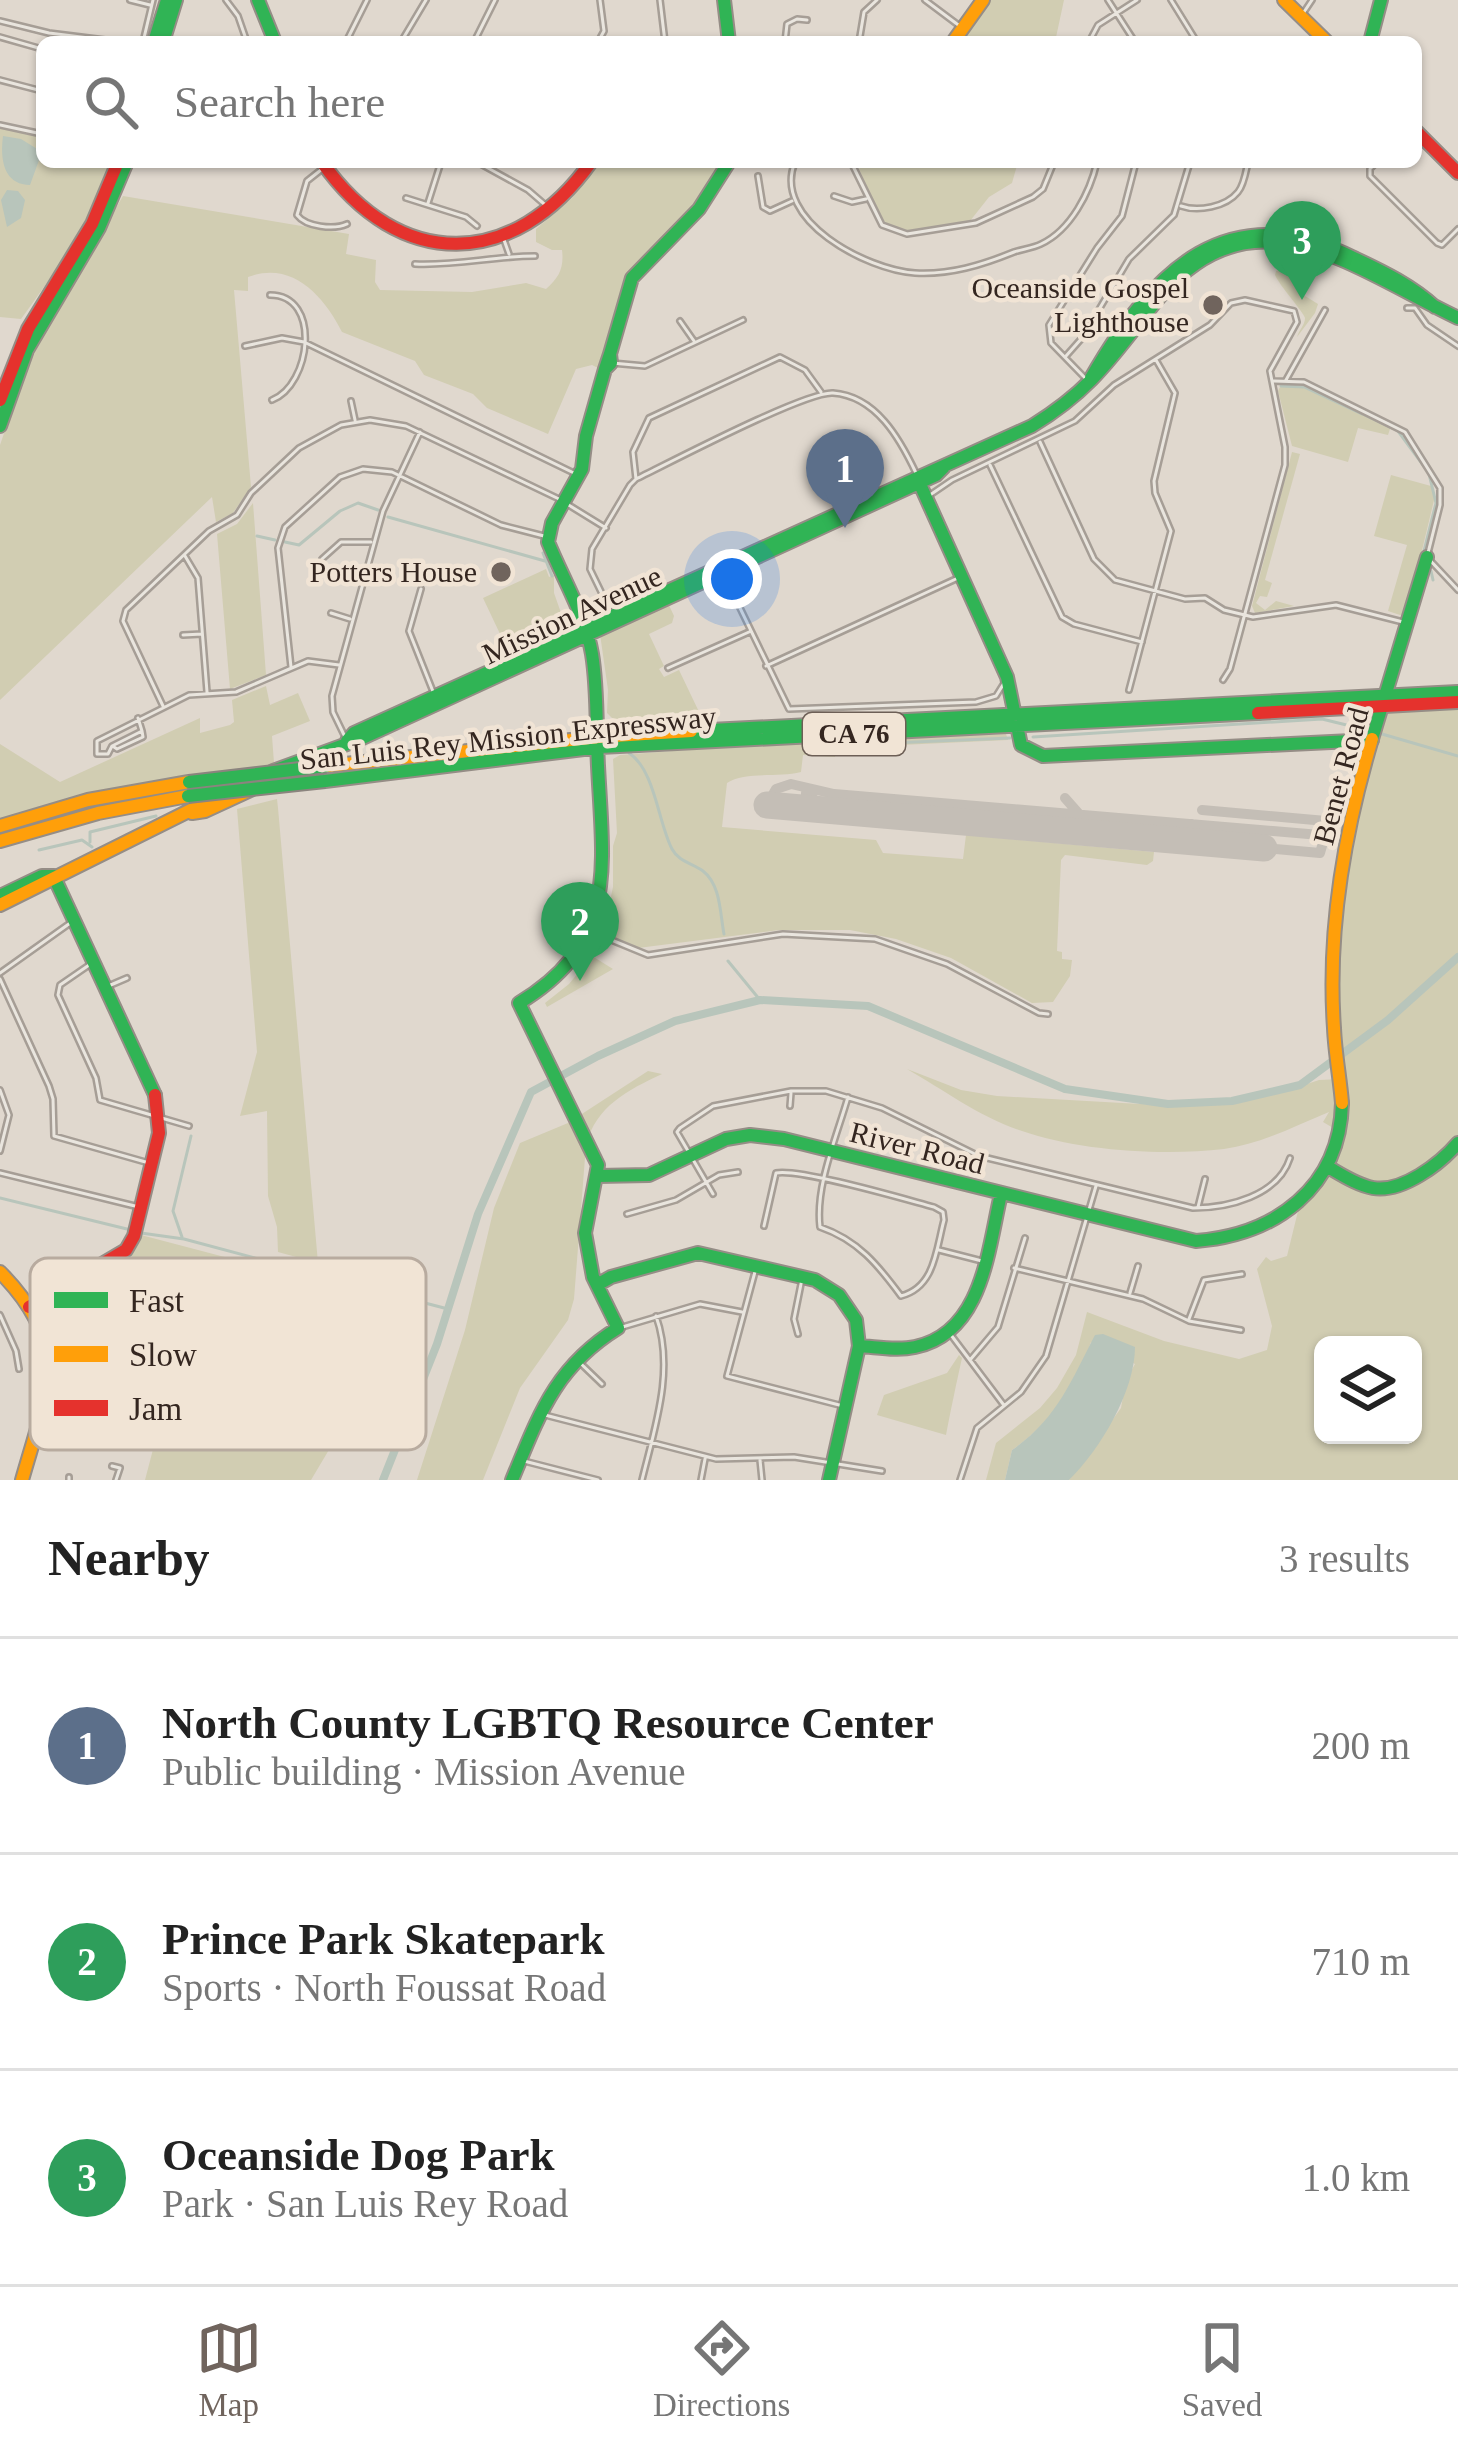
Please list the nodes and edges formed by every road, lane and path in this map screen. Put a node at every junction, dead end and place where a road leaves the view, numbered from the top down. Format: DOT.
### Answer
graph roads {
  1 [pos="130,0"];
  2 [pos="171,0"];
  3 [pos="226,0"];
  4 [pos="258,0"];
  5 [pos="367,0"];
  6 [pos="426,0"];
  7 [pos="495,0"];
  8 [pos="600,0"];
  9 [pos="660,0"];
  10 [pos="724,0"];
  11 [pos="865,0"];
  12 [pos="878,0"];
  13 [pos="925,0"];
  14 [pos="983,0"];
  15 [pos="1108,0"];
  16 [pos="1137,0"];
  17 [pos="1171,0"];
  18 [pos="1285,0"];
  19 [pos="1312,0"];
  20 [pos="1382,0"];
  21 [pos="153,3"];
  22 [pos="867,7"];
  23 [pos="1116,13"];
  24 [pos="1300,16"];
  25 [pos="808,20"];
  26 [pos="0,21"];
  27 [pos="962,28"];
  28 [pos="73,36"];
  29 [pos="144,36"];
  30 [pos="161,36"];
  31 [pos="245,36"];
  32 [pos="273,36"];
  33 [pos="349,36"];
  34 [pos="405,36"];
  35 [pos="477,36"];
  36 [pos="601,36"];
  37 [pos="664,36"];
  38 [pos="728,36"];
  39 [pos="786,36"];
  40 [pos="860,36"];
  41 [pos="956,36"];
  42 [pos="1092,36"];
  43 [pos="1131,36"];
  44 [pos="1193,36"];
  45 [pos="1321,36"];
  46 [pos="1372,36"];
  47 [pos="0,38"];
  48 [pos="36,47"];
  49 [pos="0,80"];
  50 [pos="36,90"];
  51 [pos="0,124"];
  52 [pos="36,133"];
  53 [pos="1422,137"];
  54 [pos="120,168"];
  55 [pos="121,168"];
  56 [pos="321,168"];
  57 [pos="330,168"];
  58 [pos="439,168"];
  59 [pos="487,168"];
  60 [pos="586,168"];
  61 [pos="724,168"];
  62 [pos="793,168"];
  63 [pos="854,168"];
  64 [pos="1052,168"];
  65 [pos="1095,168"];
  66 [pos="1134,168"];
  67 [pos="1188,168"];
  68 [pos="1246,168"];
  69 [pos="1371,168"];
  70 [pos="1458,173"];
  71 [pos="758,176"];
  72 [pos="834,196"];
  73 [pos="406,198"];
  74 [pos="867,198"];
  75 [pos="793,200"];
  76 [pos="427,205"];
  77 [pos="1179,206"];
  78 [pos="551,210"];
  79 [pos="347,224"];
  80 [pos="477,226"];
  81 [pos="1458,229"];
  82 [pos="503,237"];
  83 [pos="509,256"];
  84 [pos="535,256"];
  85 [pos="415,264"];
  86 [pos="270,295"];
  87 [pos="1407,308"];
  88 [pos="1325,310"];
  89 [pos="1433,312"];
  90 [pos="1458,319"];
  91 [pos="743,320"];
  92 [pos="680,321"];
  93 [pos="1426,325"];
  94 [pos="304,342"];
  95 [pos="694,343"];
  96 [pos="245,346"];
  97 [pos="1458,346"];
  98 [pos="1065,358"];
  99 [pos="1155,359"];
  100 [pos="608,362"];
  101 [pos="1286,380"];
  102 [pos="1272,381"];
  103 [pos="1089,382"];
  104 [pos="822,393"];
  105 [pos="0,400"];
  106 [pos="272,400"];
  107 [pos="351,401"];
  108 [pos="355,422"];
  109 [pos="0,426"];
  110 [pos="420,432"];
  111 [pos="1039,440"];
  112 [pos="989,463"];
  113 [pos="399,475"];
  114 [pos="580,476"];
  115 [pos="636,478"];
  116 [pos="918,479"];
  117 [pos="869,496"];
  118 [pos="925,497"];
  119 [pos="563,501"];
  120 [pos="829,524"];
  121 [pos="606,528"];
  122 [pos="792,531"];
  123 [pos="549,538"];
  124 [pos="373,542"];
  125 [pos="774,549"];
  126 [pos="184,555"];
  127 [pos="1426,557"];
  128 [pos="322,559"];
  129 [pos="721,569"];
  130 [pos="960,577"];
  131 [pos="422,589"];
  132 [pos="1458,590"];
  133 [pos="1156,591"];
  134 [pos="618,599"];
  135 [pos="331,613"];
  136 [pos="1244,615"];
  137 [pos="352,619"];
  138 [pos="1409,623"];
  139 [pos="750,631"];
  140 [pos="583,633"];
  141 [pos="203,634"];
  142 [pos="183,635"];
  143 [pos="1142,642"];
  144 [pos="339,665"];
  145 [pos="766,666"];
  146 [pos="291,667"];
  147 [pos="668,668"];
  148 [pos="1007,677"];
  149 [pos="1223,680"];
  150 [pos="1129,690"];
  151 [pos="1458,692"];
  152 [pos="208,694"];
  153 [pos="437,700"];
  154 [pos="1386,700"];
  155 [pos="1458,702"];
  156 [pos="163,706"];
  157 [pos="138,718"];
  158 [pos="1017,720"];
  159 [pos="1372,740"];
  160 [pos="347,741"];
  161 [pos="599,742"];
  162 [pos="189,789"];
  163 [pos="0,826"];
  164 [pos="0,841"];
  165 [pos="54,876"];
  166 [pos="0,896"];
  167 [pos="0,905"];
  168 [pos="75,920"];
  169 [pos="590,932"];
  170 [pos="94,962"];
  171 [pos="0,976"];
  172 [pos="127,978"];
  173 [pos="106,988"];
  174 [pos="1048,1014"];
  175 [pos="0,1090"];
  176 [pos="791,1091"];
  177 [pos="848,1097"];
  178 [pos="790,1106"];
  179 [pos="160,1119"];
  180 [pos="902,1119"];
  181 [pos="189,1126"];
  182 [pos="896,1129"];
  183 [pos="1458,1143"];
  184 [pos="0,1151"];
  185 [pos="833,1151"];
  186 [pos="691,1156"];
  187 [pos="1290,1158"];
  188 [pos="152,1163"];
  189 [pos="1328,1167"];
  190 [pos="738,1172"];
  191 [pos="0,1173"];
  192 [pos="598,1176"];
  193 [pos="1205,1180"];
  194 [pos="826,1181"];
  195 [pos="708,1183"];
  196 [pos="1097,1183"];
  197 [pos="713,1194"];
  198 [pos="1001,1194"];
  199 [pos="141,1208"];
  200 [pos="1198,1209"];
  201 [pos="627,1214"];
  202 [pos="1089,1216"];
  203 [pos="764,1226"];
  204 [pos="1025,1238"];
  205 [pos="1230,1238"];
  206 [pos="936,1250"];
  207 [pos="878,1252"];
  208 [pos="113,1258"];
  209 [pos="872,1258"];
  210 [pos="984,1262"];
  211 [pos="756,1266"];
  212 [pos="1138,1266"];
  213 [pos="1014,1268"];
  214 [pos="0,1272"];
  215 [pos="1241,1274"];
  216 [pos="802,1277"];
  217 [pos="1068,1280"];
  218 [pos="597,1285"];
  219 [pos="1130,1295"];
  220 [pos="29,1307"];
  221 [pos="744,1313"];
  222 [pos="0,1315"];
  223 [pos="656,1316"];
  224 [pos="1189,1321"];
  225 [pos="618,1328"];
  226 [pos="1241,1330"];
  227 [pos="798,1334"];
  228 [pos="949,1334"];
  229 [pos="859,1346"];
  230 [pos="575,1358"];
  231 [pos="970,1360"];
  232 [pos="19,1369"];
  233 [pos="602,1384"];
  234 [pos="844,1406"];
  235 [pos="1004,1406"];
  236 [pos="539,1414"];
  237 [pos="651,1443"];
  238 [pos="31,1450"];
  239 [pos="705,1457"];
  240 [pos="760,1458"];
  241 [pos="521,1460"];
  242 [pos="832,1462"];
  243 [pos="112,1466"];
  244 [pos="882,1471"];
  245 [pos="22,1480"];
  246 [pos="116,1480"];
  247 [pos="512,1480"];
  248 [pos="598,1480"];
  249 [pos="642,1480"];
  250 [pos="701,1480"];
  251 [pos="762,1480"];
  252 [pos="829,1480"];
  253 [pos="960,1480"];
  1 -- 21 [label="street"];
  2 -- 30 [label="main road"];
  3 -- 31 [label="street"];
  4 -- 32 [label="main road"];
  5 -- 33 [label="street"];
  6 -- 34 [label="street"];
  7 -- 35 [label="street"];
  8 -- 36 [label="street"];
  9 -- 37 [label="street"];
  10 -- 38 [label="main road"];
  11 -- 22 [label="street"];
  12 -- 22 [label="street"];
  13 -- 27 [label="street"];
  14 -- 27 [label="main road"];
  15 -- 23 [label="street"];
  16 -- 23 [label="street"];
  17 -- 44 [label="street"];
  18 -- 24 [label="main road"];
  19 -- 24 [label="street"];
  20 -- 46 [label="main road"];
  21 -- 29 [label="street"];
  22 -- 40 [label="street"];
  23 -- 42 [label="street"];
  23 -- 43 [label="street"];
  24 -- 45 [label="main road"];
  25 -- 39 [label="street"];
  26 -- 28 [label="street"];
  27 -- 41 [label="main road"];
  47 -- 48 [label="street"];
  49 -- 50 [label="street"];
  51 -- 52 [label="street"];
  53 -- 70 [label="main road"];
  54 -- 105 [label="main road"];
  55 -- 109 [label="main road"];
  56 -- 79 [label="street"];
  57 -- 82 [label="main road"];
  58 -- 76 [label="street"];
  59 -- 78 [label="street"];
  60 -- 78 [label="main road"];
  61 -- 100 [label="main road"];
  62 -- 75 [label="street"];
  63 -- 74 [label="street"];
  64 -- 74 [label="street"];
  65 -- 75 [label="street"];
  66 -- 98 [label="street"];
  67 -- 77 [label="street"];
  68 -- 77 [label="street"];
  69 -- 81 [label="street"];
  71 -- 75 [label="street"];
  72 -- 74 [label="street"];
  73 -- 76 [label="street"];
  76 -- 80 [label="street"];
  77 -- 98 [label="street"];
  78 -- 82 [label="main road"];
  82 -- 83 [label="street"];
  83 -- 84 [label="street"];
  83 -- 85 [label="street"];
  86 -- 94 [label="street"];
  87 -- 93 [label="street"];
  88 -- 101 [label="street"];
  89 -- 90 [label="main road, Mission Avenue"];
  89 -- 93 [label="street"];
  89 -- 103 [label="main road, Mission Avenue"];
  91 -- 95 [label="street"];
  92 -- 95 [label="street"];
  93 -- 97 [label="street"];
  94 -- 96 [label="street"];
  94 -- 106 [label="street"];
  94 -- 114 [label="street"];
  95 -- 100 [label="street"];
  98 -- 103 [label="street"];
  99 -- 102 [label="street"];
  99 -- 111 [label="street"];
  99 -- 133 [label="street"];
  100 -- 114 [label="main road"];
  101 -- 102 [label="street, Benet Road"];
  101 -- 127 [label="street, Benet Road"];
  102 -- 136 [label="street"];
  103 -- 116 [label="main road, Mission Avenue"];
  104 -- 115 [label="street"];
  104 -- 115 [label="street"];
  104 -- 116 [label="street"];
  107 -- 108 [label="street"];
  108 -- 110 [label="street"];
  108 -- 126 [label="street"];
  110 -- 113 [label="street"];
  110 -- 119 [label="street"];
  111 -- 112 [label="street"];
  111 -- 133 [label="street"];
  112 -- 118 [label="street"];
  112 -- 143 [label="street"];
  113 -- 123 [label="street"];
  113 -- 124 [label="street"];
  113 -- 146 [label="street"];
  114 -- 119 [label="main road"];
  115 -- 121 [label="street"];
  116 -- 117 [label="main road, Mission Avenue"];
  116 -- 118 [label="main road"];
  116 -- 120 [label="main road, Mission Avenue"];
  117 -- 120 [label="main road"];
  117 -- 122 [label="main road, Mission Avenue"];
  118 -- 130 [label="main road"];
  119 -- 121 [label="street"];
  119 -- 123 [label="main road"];
  120 -- 125 [label="main road, Mission Avenue"];
  121 -- 134 [label="street"];
  122 -- 125 [label="main road"];
  122 -- 129 [label="main road, Mission Avenue"];
  123 -- 140 [label="main road"];
  124 -- 128 [label="street"];
  124 -- 137 [label="street"];
  125 -- 129 [label="main road, Mission Avenue"];
  126 -- 141 [label="street"];
  126 -- 156 [label="street"];
  127 -- 132 [label="street"];
  127 -- 138 [label="main road, Benet Road"];
  129 -- 139 [label="street"];
  129 -- 140 [label="main road, Mission Avenue"];
  130 -- 145 [label="street"];
  130 -- 148 [label="main road"];
  131 -- 153 [label="street"];
  133 -- 136 [label="street"];
  133 -- 143 [label="street"];
  135 -- 137 [label="street"];
  136 -- 138 [label="street"];
  136 -- 149 [label="street"];
  137 -- 144 [label="street"];
  138 -- 154 [label="main road, Benet Road"];
  139 -- 145 [label="street"];
  139 -- 147 [label="street"];
  140 -- 153 [label="main road, Mission Avenue"];
  140 -- 161 [label="main road"];
  141 -- 142 [label="street"];
  141 -- 152 [label="street"];
  143 -- 150 [label="street"];
  144 -- 146 [label="street"];
  144 -- 160 [label="street"];
  145 -- 148 [label="street"];
  146 -- 152 [label="street"];
  148 -- 158 [label="main road"];
  151 -- 154 [label="main road, San Luis Rey Mission Expressway / CA 76"];
  152 -- 156 [label="street"];
  153 -- 160 [label="main road, Mission Avenue"];
  154 -- 155 [label="main road, San Luis Rey Mission Expressway / CA 76"];
  154 -- 158 [label="main road, San Luis Rey Mission Expressway / CA 76"];
  154 -- 159 [label="main road, Benet Road"];
  156 -- 157 [label="street"];
  157 -- 157 [label="street"];
  158 -- 159 [label="main road"];
  158 -- 161 [label="main road, San Luis Rey Mission Expressway / CA 76"];
  159 -- 189 [label="main road, Benet Road"];
  160 -- 165 [label="main road, Mission Avenue"];
  161 -- 162 [label="main road, San Luis Rey Mission Expressway / CA 76, bridge"];
  161 -- 169 [label="main road"];
  162 -- 163 [label="main road, San Luis Rey Mission Expressway / CA 76"];
  162 -- 164 [label="main road, San Luis Rey Mission Expressway / CA 76"];
  165 -- 166 [label="main road, Mission Avenue"];
  165 -- 167 [label="main road, Mission Avenue"];
  165 -- 168 [label="main road"];
  168 -- 170 [label="main road"];
  168 -- 171 [label="street"];
  169 -- 174 [label="street"];
  169 -- 192 [label="main road"];
  170 -- 173 [label="main road"];
  170 -- 179 [label="street"];
  171 -- 188 [label="street"];
  172 -- 173 [label="street"];
  173 -- 179 [label="main road"];
  175 -- 184 [label="street"];
  176 -- 177 [label="street"];
  176 -- 178 [label="street"];
  176 -- 186 [label="street"];
  177 -- 180 [label="street"];
  177 -- 185 [label="street"];
  179 -- 181 [label="street"];
  179 -- 188 [label="main road"];
  180 -- 182 [label="street"];
  180 -- 196 [label="street"];
  183 -- 189 [label="main road"];
  185 -- 186 [label="main road, River Road"];
  185 -- 194 [label="street"];
  185 -- 198 [label="main road, River Road"];
  186 -- 192 [label="main road, River Road"];
  186 -- 195 [label="street"];
  187 -- 200 [label="street"];
  188 -- 199 [label="main road"];
  189 -- 205 [label="main road, Benet Road"];
  190 -- 195 [label="street"];
  191 -- 199 [label="street"];
  192 -- 218 [label="main road"];
  193 -- 200 [label="street"];
  194 -- 203 [label="street"];
  194 -- 206 [label="street"];
  194 -- 209 [label="street"];
  195 -- 197 [label="street"];
  195 -- 201 [label="street"];
  196 -- 200 [label="street"];
  196 -- 202 [label="street"];
  198 -- 202 [label="main road, River Road"];
  198 -- 210 [label="main road"];
  199 -- 208 [label="main road"];
  202 -- 205 [label="main road, River Road"];
  202 -- 217 [label="street"];
  204 -- 213 [label="street"];
  206 -- 209 [label="street"];
  206 -- 210 [label="street"];
  207 -- 209 [label="street"];
  210 -- 228 [label="main road"];
  211 -- 216 [label="main road"];
  211 -- 218 [label="main road"];
  211 -- 221 [label="street"];
  212 -- 219 [label="street"];
  213 -- 217 [label="street"];
  213 -- 231 [label="street"];
  214 -- 220 [label="main road"];
  215 -- 224 [label="street"];
  216 -- 227 [label="street"];
  216 -- 229 [label="main road"];
  217 -- 219 [label="street"];
  217 -- 235 [label="street"];
  218 -- 225 [label="main road"];
  219 -- 224 [label="street"];
  221 -- 223 [label="street"];
  221 -- 234 [label="street"];
  222 -- 232 [label="street"];
  223 -- 225 [label="street"];
  223 -- 237 [label="street"];
  224 -- 226 [label="street"];
  225 -- 230 [label="main road"];
  228 -- 229 [label="main road"];
  228 -- 231 [label="street"];
  229 -- 234 [label="main road"];
  230 -- 233 [label="street"];
  230 -- 236 [label="main road"];
  231 -- 235 [label="street"];
  234 -- 242 [label="main road"];
  235 -- 253 [label="street"];
  236 -- 237 [label="street"];
  236 -- 241 [label="main road"];
  237 -- 239 [label="street"];
  237 -- 249 [label="street"];
  238 -- 245 [label="main road"];
  239 -- 240 [label="street"];
  239 -- 250 [label="street"];
  240 -- 242 [label="street"];
  240 -- 251 [label="street"];
  241 -- 247 [label="main road"];
  241 -- 248 [label="street"];
  242 -- 244 [label="street"];
  242 -- 252 [label="main road"];
  243 -- 246 [label="street"];
}
